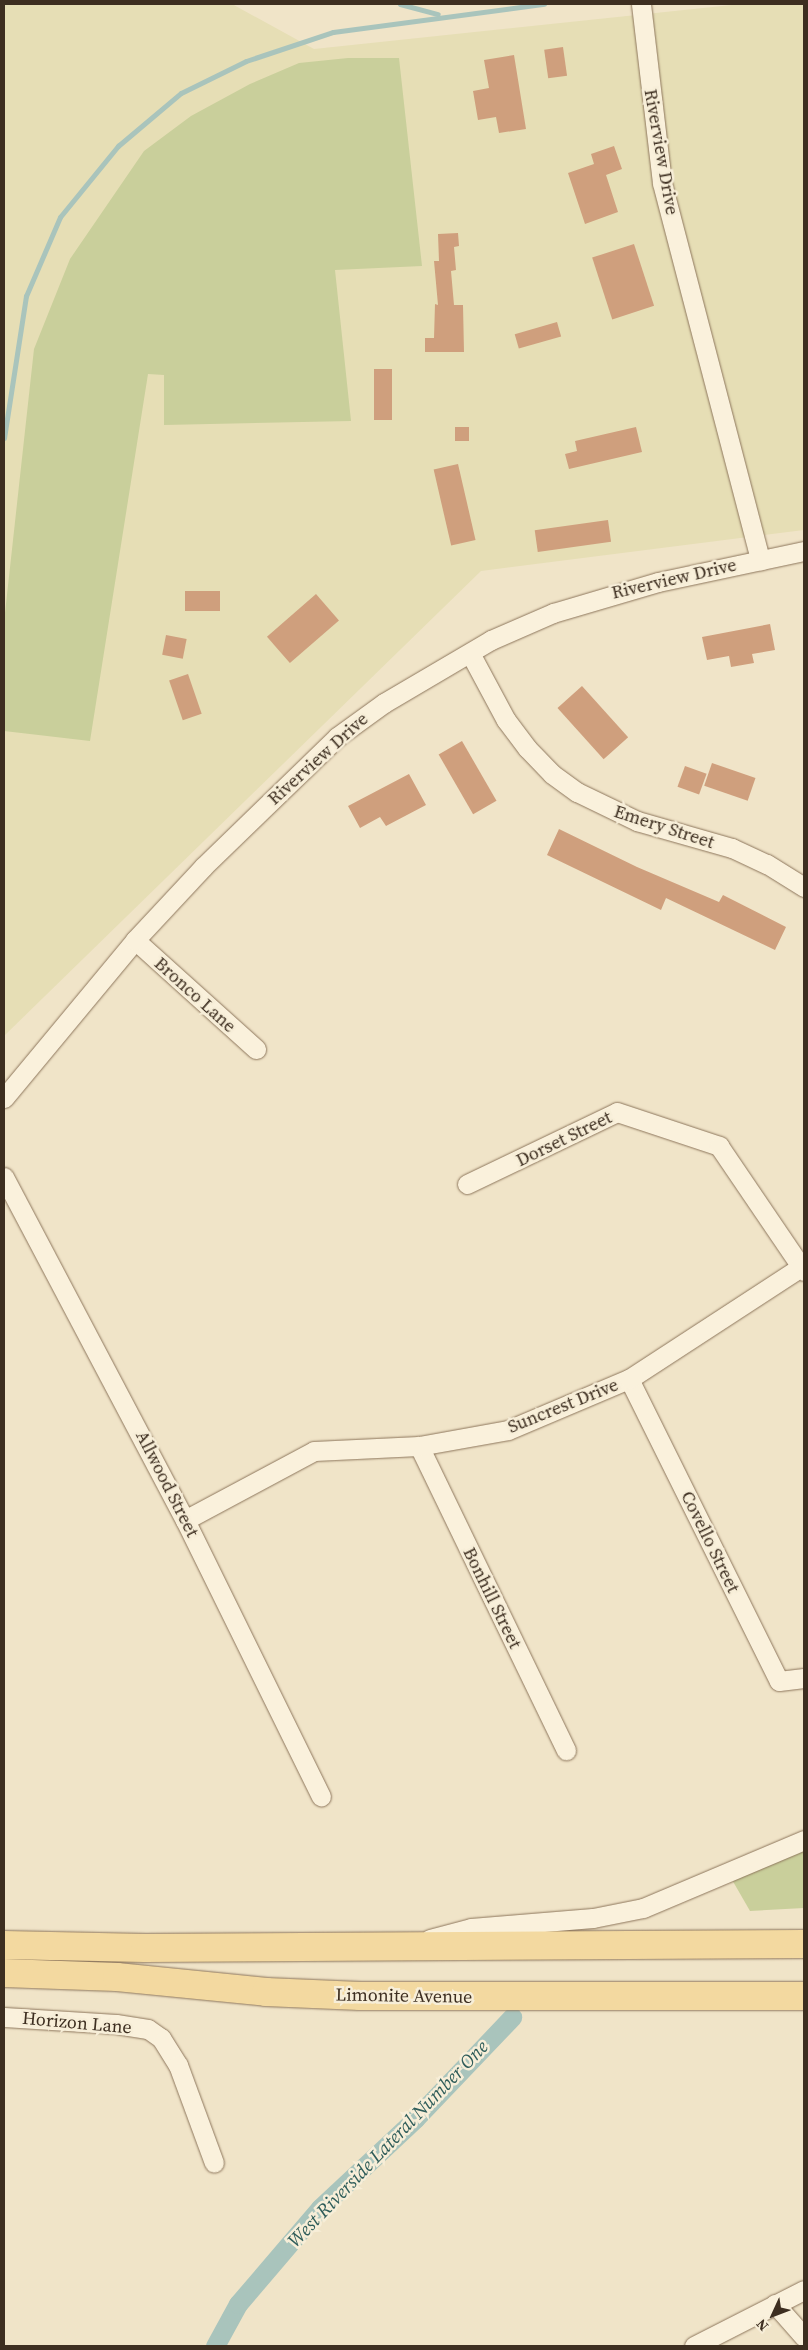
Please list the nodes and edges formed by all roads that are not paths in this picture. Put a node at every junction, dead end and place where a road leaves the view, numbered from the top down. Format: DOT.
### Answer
graph roads {
  1 [pos="641,7"];
  2 [pos="804,551"];
  3 [pos="760,560"];
  4 [pos="470,652"];
  5 [pos="804,887"];
  6 [pos="135,940"];
  7 [pos="256,1049"];
  8 [pos="4,1098"];
  9 [pos="4,1177"];
  10 [pos="467,1184"];
  11 [pos="803,1267"];
  12 [pos="629,1380"];
  13 [pos="418,1446"];
  14 [pos="185,1520"];
  15 [pos="804,1678"];
  16 [pos="566,1750"];
  17 [pos="321,1796"];
  18 [pos="804,1840"];
  19 [pos="804,1944"];
  20 [pos="4,1945"];
  21 [pos="402,1946"];
  22 [pos="4,1973"];
  23 [pos="804,1996"];
  24 [pos="4,2017"];
  25 [pos="214,2164"];
  26 [pos="804,2290"];
  27 [pos="775,2304"];
  28 [pos="804,2338"];
  29 [pos="694,2346"];
  1 -- 3 [label="street, Riverview Drive"];
  2 -- 3 [label="street, Riverview Drive"];
  3 -- 4 [label="street, Riverview Drive"];
  4 -- 5 [label="street, Emery Street"];
  4 -- 6 [label="street, Riverview Drive"];
  6 -- 7 [label="street, Bronco Lane"];
  6 -- 8 [label="street, Riverview Drive"];
  9 -- 14 [label="street, Allwood Street"];
  10 -- 11 [label="street, Dorset Street"];
  11 -- 12 [label="street, Suncrest Drive"];
  12 -- 13 [label="street, Suncrest Drive"];
  12 -- 15 [label="street, Covello Street"];
  13 -- 14 [label="street, Suncrest Drive"];
  13 -- 16 [label="street, Bonhill Street"];
  14 -- 17 [label="street, Allwood Street"];
  18 -- 21 [label="street"];
  19 -- 21 [label="main road"];
  20 -- 21 [label="main road"];
  22 -- 23 [label="main road, Limonite Avenue"];
  24 -- 25 [label="street, Horizon Lane"];
  26 -- 27 [label="street"];
  27 -- 28 [label="street"];
  27 -- 29 [label="street"];
}
